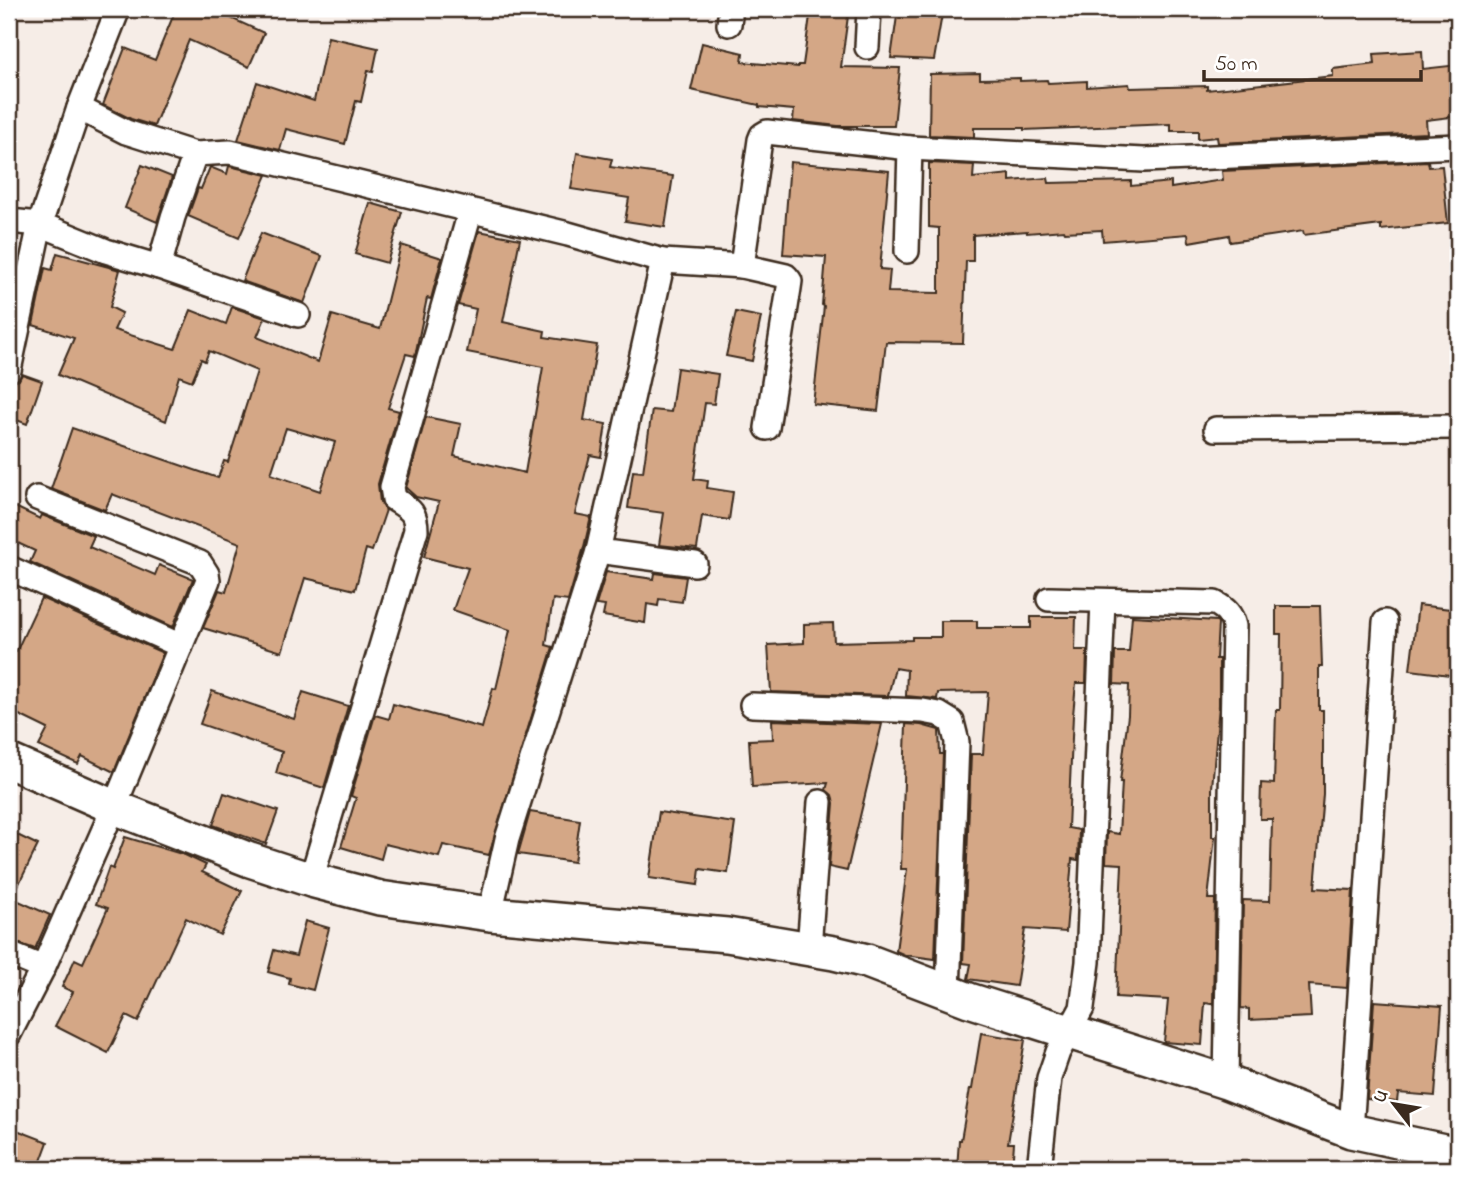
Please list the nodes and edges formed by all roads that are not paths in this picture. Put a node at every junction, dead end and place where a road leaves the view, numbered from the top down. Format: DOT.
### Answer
graph roads {
  1 [pos="118,9"];
  2 [pos="869,9"];
  3 [pos="867,47"];
  4 [pos="79,108"];
  5 [pos="1458,146"];
  6 [pos="910,148"];
  7 [pos="195,155"];
  8 [pos="470,212"];
  9 [pos="9,221"];
  10 [pos="40,224"];
  11 [pos="907,251"];
  12 [pos="663,261"];
  13 [pos="742,266"];
  14 [pos="159,267"];
  15 [pos="298,315"];
  16 [pos="9,370"];
  17 [pos="1458,427"];
  18 [pos="767,428"];
  19 [pos="1216,429"];
  20 [pos="37,498"];
  21 [pos="597,551"];
  22 [pos="695,564"];
  23 [pos="9,568"];
  24 [pos="1049,599"];
  25 [pos="1104,601"];
  26 [pos="1385,622"];
  27 [pos="181,646"];
  28 [pos="752,705"];
  29 [pos="9,761"];
  30 [pos="820,802"];
  31 [pos="114,807"];
  32 [pos="311,880"];
  33 [pos="490,914"];
  34 [pos="810,948"];
  35 [pos="9,954"];
  36 [pos="43,968"];
  37 [pos="948,993"];
  38 [pos="1071,1032"];
  39 [pos="9,1034"];
  40 [pos="1226,1082"];
  41 [pos="1351,1131"];
  42 [pos="1458,1154"];
  43 [pos="1040,1169"];
  1 -- 4 [label="street"];
  2 -- 3 [label="street"];
  4 -- 7 [label="street"];
  4 -- 10 [label="street"];
  5 -- 6 [label="street"];
  6 -- 11 [label="street"];
  6 -- 13 [label="street"];
  7 -- 8 [label="street"];
  7 -- 14 [label="street"];
  8 -- 12 [label="street"];
  8 -- 32 [label="street"];
  9 -- 10 [label="street"];
  10 -- 14 [label="street"];
  10 -- 16 [label="street"];
  12 -- 13 [label="street"];
  12 -- 21 [label="street"];
  13 -- 18 [label="street"];
  14 -- 15 [label="street"];
  17 -- 19 [label="street"];
  20 -- 27 [label="street"];
  21 -- 22 [label="street"];
  21 -- 33 [label="street"];
  23 -- 27 [label="street"];
  24 -- 25 [label="street"];
  25 -- 38 [label="street"];
  25 -- 40 [label="street"];
  26 -- 41 [label="street"];
  27 -- 31 [label="street"];
  28 -- 37 [label="street"];
  29 -- 31 [label="street"];
  30 -- 34 [label="street"];
  31 -- 32 [label="street"];
  31 -- 36 [label="street"];
  32 -- 33 [label="street"];
  33 -- 34 [label="street"];
  34 -- 37 [label="street"];
  35 -- 36 [label="street"];
  36 -- 39 [label="street"];
  37 -- 38 [label="street"];
  38 -- 40 [label="street"];
  38 -- 43 [label="street"];
  40 -- 41 [label="street"];
  41 -- 42 [label="street"];
}
